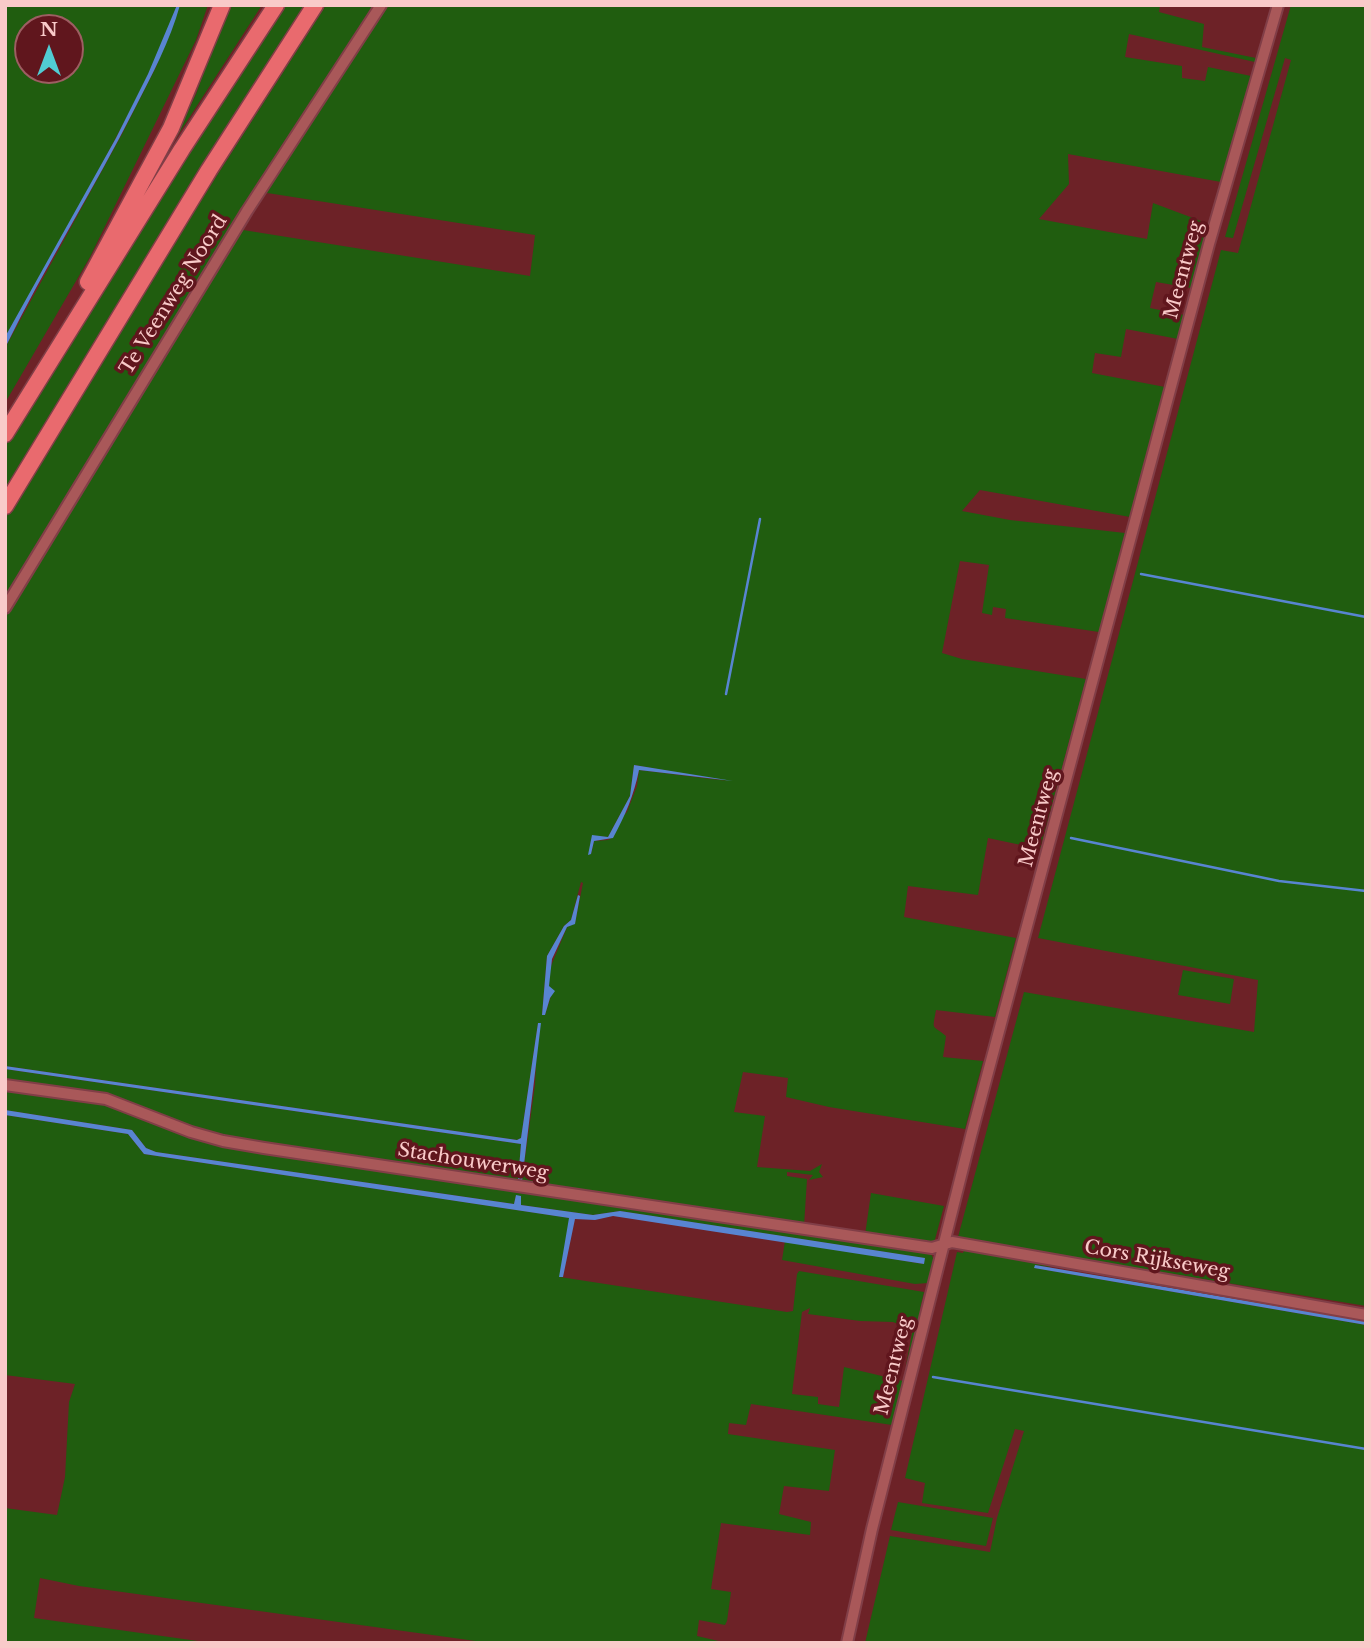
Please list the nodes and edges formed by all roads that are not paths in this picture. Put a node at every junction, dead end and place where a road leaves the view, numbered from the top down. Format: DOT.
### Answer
graph roads {
  1 [pos="222,5"];
  2 [pos="275,5"];
  3 [pos="316,5"];
  4 [pos="381,5"];
  5 [pos="1278,5"];
  6 [pos="9,428"];
  7 [pos="5,506"];
  8 [pos="5,607"];
  9 [pos="5,1085"];
  10 [pos="942,1245"];
  11 [pos="1366,1315"];
  12 [pos="847,1643"];
  1 -- 6 [label="highway"];
  2 -- 6 [label="highway"];
  3 -- 7 [label="highway"];
  4 -- 8 [label="street, Te Veenweg Noord"];
  5 -- 10 [label="street, Meentweg"];
  9 -- 10 [label="street, Stachouwerweg"];
  10 -- 11 [label="street, Cors Rijkseweg"];
  10 -- 12 [label="street, Meentweg"];
}
